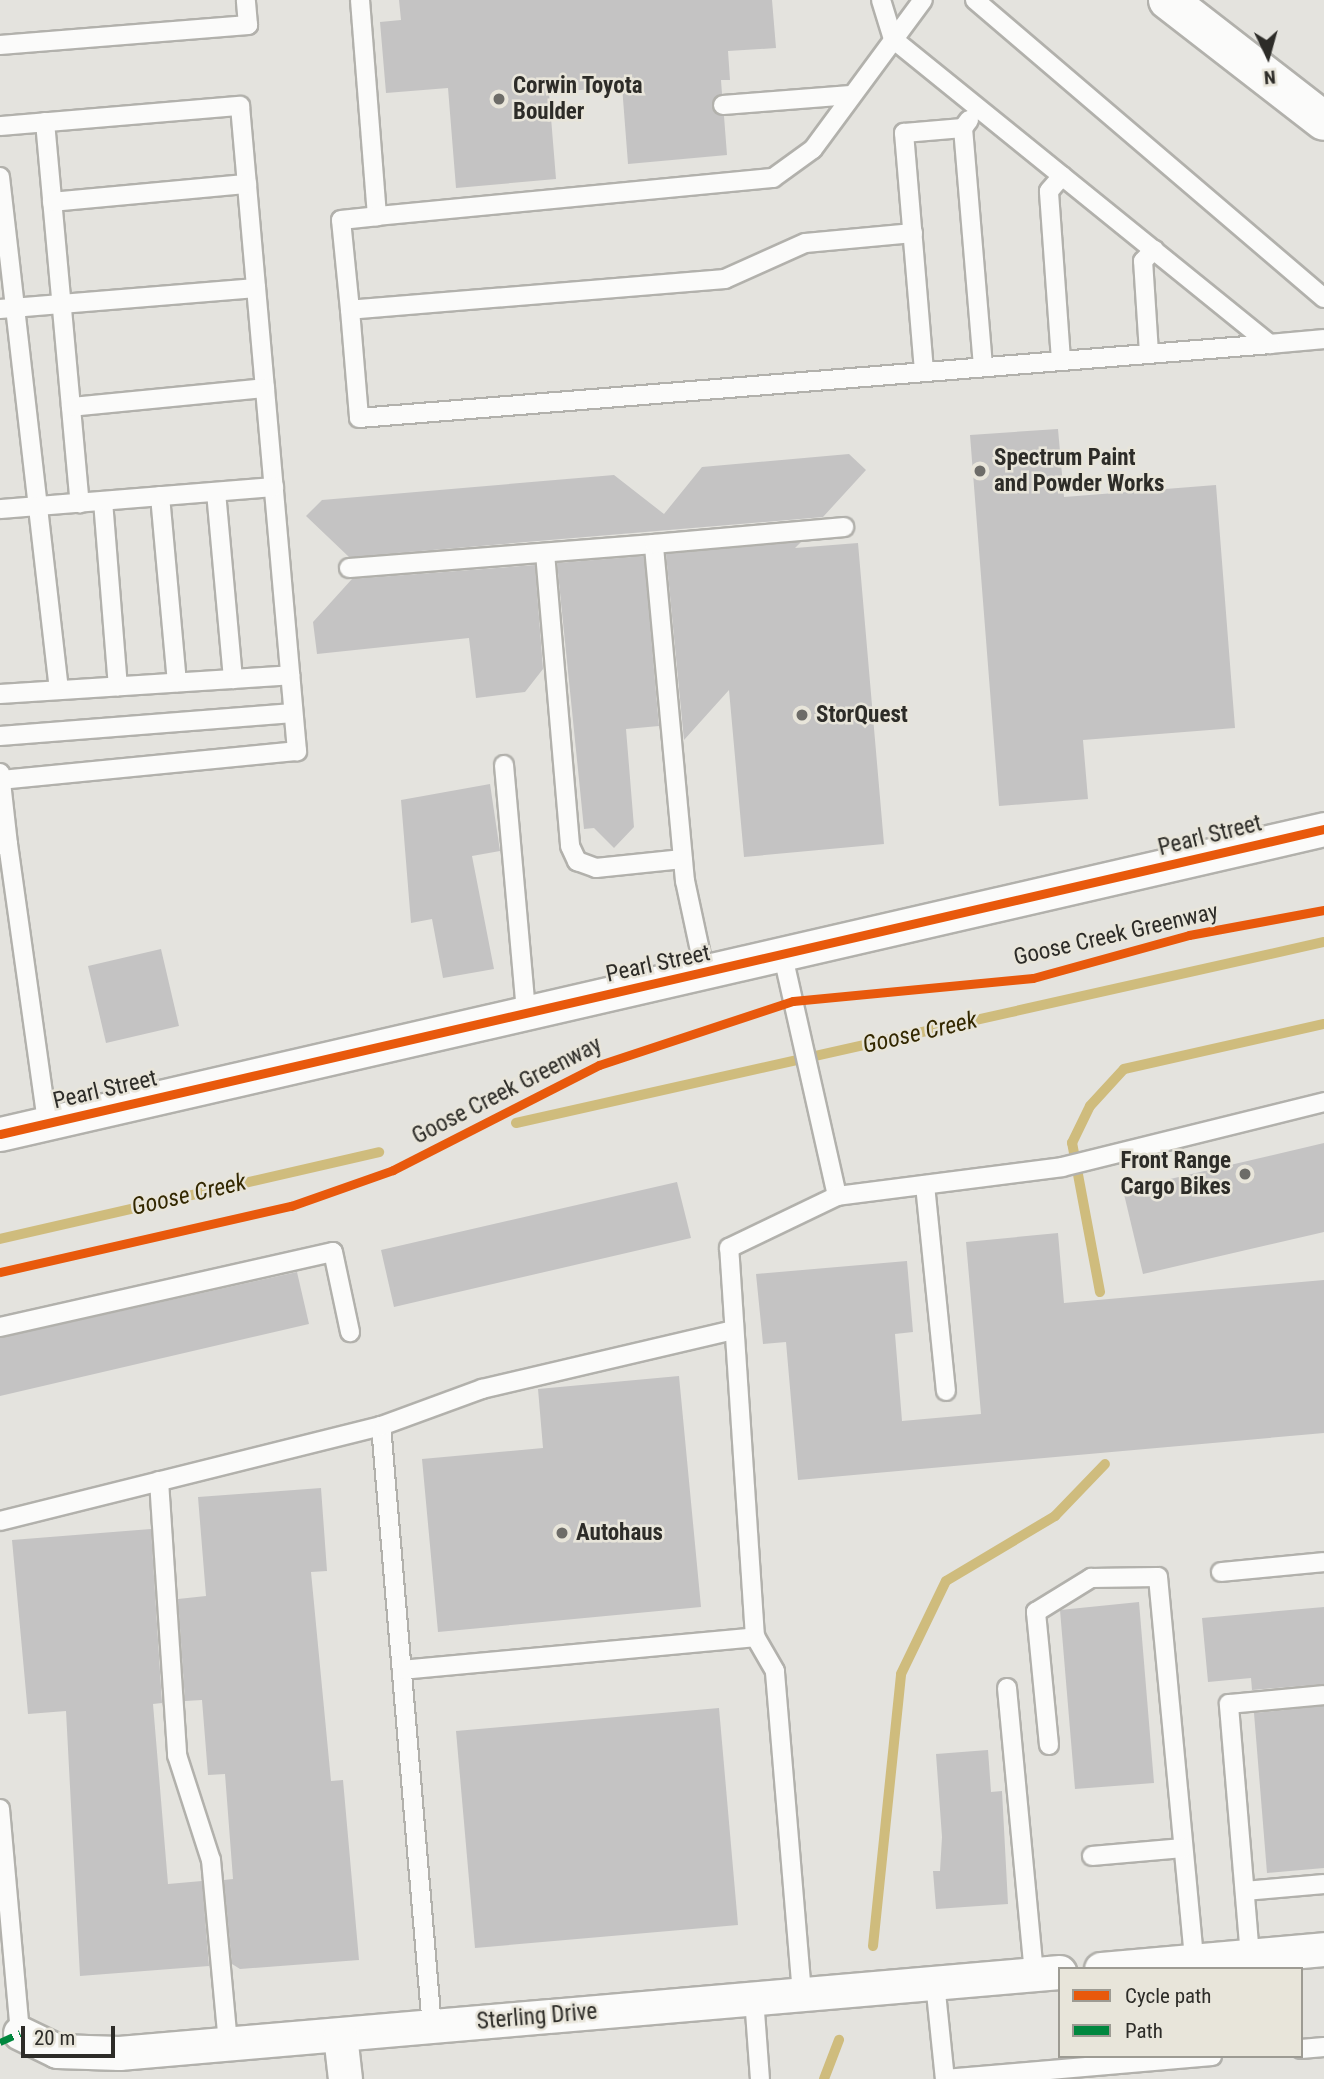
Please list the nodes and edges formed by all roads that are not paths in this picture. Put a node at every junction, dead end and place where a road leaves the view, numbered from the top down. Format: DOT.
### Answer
graph roads {
  1 [pos="246,0"];
  2 [pos="360,0"];
  3 [pos="881,0"];
  4 [pos="923,0"];
  5 [pos="975,0"];
  6 [pos="1168,0"];
  7 [pos="893,39"];
  8 [pos="0,45"];
  9 [pos="851,95"];
  10 [pos="723,105"];
  11 [pos="978,108"];
  12 [pos="1324,121"];
  13 [pos="45,122"];
  14 [pos="0,126"];
  15 [pos="963,128"];
  16 [pos="1062,176"];
  17 [pos="0,177"];
  18 [pos="247,184"];
  19 [pos="52,202"];
  20 [pos="377,216"];
  21 [pos="913,233"];
  22 [pos="1154,250"];
  23 [pos="256,288"];
  24 [pos="1324,298"];
  25 [pos="61,304"];
  26 [pos="7,309"];
  27 [pos="350,310"];
  28 [pos="1324,339"];
  29 [pos="1270,344"];
  30 [pos="1149,353"];
  31 [pos="1061,360"];
  32 [pos="983,366"];
  33 [pos="924,370"];
  34 [pos="265,388"];
  35 [pos="71,407"];
  36 [pos="274,487"];
  37 [pos="216,492"];
  38 [pos="160,496"];
  39 [pos="103,500"];
  40 [pos="80,503"];
  41 [pos="34,506"];
  42 [pos="0,509"];
  43 [pos="845,527"];
  44 [pos="654,544"];
  45 [pos="545,553"];
  46 [pos="349,568"];
  47 [pos="290,675"];
  48 [pos="233,678"];
  49 [pos="177,682"];
  50 [pos="118,686"];
  51 [pos="59,690"];
  52 [pos="0,694"];
  53 [pos="293,713"];
  54 [pos="0,736"];
  55 [pos="504,765"];
  56 [pos="0,773"];
  57 [pos="0,780"];
  58 [pos="1324,828"];
  59 [pos="4,844"];
  60 [pos="683,859"];
  61 [pos="783,956"];
  62 [pos="705,974"];
  63 [pos="526,1013"];
  64 [pos="1324,1102"];
  65 [pos="47,1124"];
  66 [pos="0,1134"];
  67 [pos="925,1185"];
  68 [pos="837,1196"];
  69 [pos="0,1327"];
  70 [pos="733,1330"];
  71 [pos="350,1332"];
  72 [pos="946,1391"];
  73 [pos="381,1426"];
  74 [pos="159,1481"];
  75 [pos="0,1521"];
  76 [pos="1324,1562"];
  77 [pos="1221,1572"];
  78 [pos="755,1637"];
  79 [pos="402,1670"];
  80 [pos="1007,1688"];
  81 [pos="1324,1695"];
  82 [pos="1049,1745"];
  83 [pos="0,1809"];
  84 [pos="1183,1847"];
  85 [pos="1092,1856"];
  86 [pos="1324,1885"];
  87 [pos="1245,1891"];
  88 [pos="1324,1949"];
  89 [pos="1250,1955"];
  90 [pos="1194,1961"];
  91 [pos="1124,1967"];
  92 [pos="1047,1973"];
  93 [pos="935,1983"];
  94 [pos="802,1994"];
  95 [pos="754,1998"];
  96 [pos="432,2026"];
  97 [pos="20,2033"];
  98 [pos="340,2035"];
  99 [pos="228,2044"];
  100 [pos="1324,2047"];
  101 [pos="1303,2049"];
  102 [pos="1189,2058"];
  103 [pos="345,2079"];
  104 [pos="760,2079"];
  105 [pos="945,2079"];
  1 -- 8 [label="lane"];
  2 -- 20 [label="lane"];
  3 -- 7 [label="lane"];
  4 -- 7 [label="lane"];
  5 -- 24 [label="lane"];
  6 -- 12 [label="street"];
  7 -- 9 [label="lane"];
  7 -- 11 [label="lane"];
  9 -- 10 [label="lane"];
  9 -- 20 [label="lane"];
  11 -- 15 [label="lane"];
  11 -- 16 [label="lane"];
  13 -- 14 [label="lane"];
  13 -- 18 [label="lane"];
  13 -- 19 [label="lane"];
  15 -- 21 [label="lane"];
  15 -- 32 [label="lane"];
  16 -- 22 [label="lane"];
  16 -- 31 [label="lane"];
  17 -- 26 [label="lane"];
  18 -- 19 [label="lane"];
  18 -- 23 [label="lane"];
  19 -- 25 [label="lane"];
  20 -- 27 [label="lane"];
  21 -- 27 [label="lane"];
  21 -- 33 [label="lane"];
  22 -- 29 [label="lane"];
  22 -- 30 [label="lane"];
  23 -- 25 [label="lane"];
  23 -- 34 [label="lane"];
  25 -- 26 [label="lane"];
  25 -- 35 [label="lane"];
  26 -- 41 [label="lane"];
  27 -- 33 [label="lane"];
  28 -- 29 [label="lane"];
  29 -- 30 [label="lane"];
  30 -- 31 [label="lane"];
  31 -- 32 [label="lane"];
  32 -- 33 [label="lane"];
  34 -- 35 [label="lane"];
  34 -- 36 [label="lane"];
  35 -- 40 [label="lane"];
  36 -- 37 [label="lane"];
  36 -- 47 [label="lane"];
  37 -- 38 [label="lane"];
  37 -- 48 [label="lane"];
  38 -- 39 [label="lane"];
  38 -- 49 [label="lane"];
  39 -- 40 [label="lane"];
  39 -- 50 [label="lane"];
  40 -- 41 [label="lane"];
  41 -- 42 [label="lane"];
  41 -- 51 [label="lane"];
  43 -- 44 [label="lane"];
  44 -- 45 [label="lane"];
  44 -- 60 [label="lane"];
  45 -- 46 [label="lane"];
  45 -- 60 [label="lane"];
  47 -- 48 [label="lane"];
  47 -- 53 [label="lane"];
  48 -- 49 [label="lane"];
  49 -- 50 [label="lane"];
  50 -- 51 [label="lane"];
  51 -- 52 [label="lane"];
  53 -- 54 [label="lane"];
  53 -- 57 [label="lane"];
  55 -- 63 [label="lane"];
  56 -- 57 [label="lane"];
  57 -- 59 [label="lane"];
  58 -- 61 [label="street, Pearl Street"];
  59 -- 65 [label="lane"];
  60 -- 62 [label="lane"];
  61 -- 62 [label="street, Pearl Street"];
  61 -- 68 [label="lane"];
  62 -- 63 [label="street, Pearl Street"];
  63 -- 65 [label="street, Pearl Street"];
  64 -- 67 [label="lane"];
  65 -- 66 [label="street, Pearl Street"];
  67 -- 68 [label="lane"];
  67 -- 72 [label="lane"];
  68 -- 70 [label="lane"];
  69 -- 71 [label="lane"];
  70 -- 73 [label="lane"];
  70 -- 78 [label="lane"];
  73 -- 74 [label="lane"];
  73 -- 79 [label="lane"];
  74 -- 75 [label="lane"];
  74 -- 99 [label="lane"];
  76 -- 77 [label="lane"];
  78 -- 79 [label="lane"];
  78 -- 94 [label="lane"];
  79 -- 96 [label="lane"];
  80 -- 92 [label="lane"];
  81 -- 87 [label="lane"];
  82 -- 84 [label="lane"];
  83 -- 97 [label="lane"];
  84 -- 85 [label="lane"];
  84 -- 90 [label="lane"];
  86 -- 87 [label="lane"];
  87 -- 89 [label="lane"];
  88 -- 89 [label="street"];
  89 -- 90 [label="street"];
  90 -- 91 [label="street"];
  92 -- 93 [label="street, Sterling Drive"];
  93 -- 94 [label="street, Sterling Drive"];
  93 -- 105 [label="lane"];
  94 -- 95 [label="street, Sterling Drive"];
  95 -- 96 [label="street, Sterling Drive"];
  95 -- 104 [label="lane"];
  96 -- 98 [label="street, Sterling Drive"];
  97 -- 99 [label="street, Sterling Drive"];
  98 -- 99 [label="street, Sterling Drive"];
  98 -- 103 [label="street"];
  100 -- 101 [label="lane"];
  102 -- 105 [label="lane"];
}
